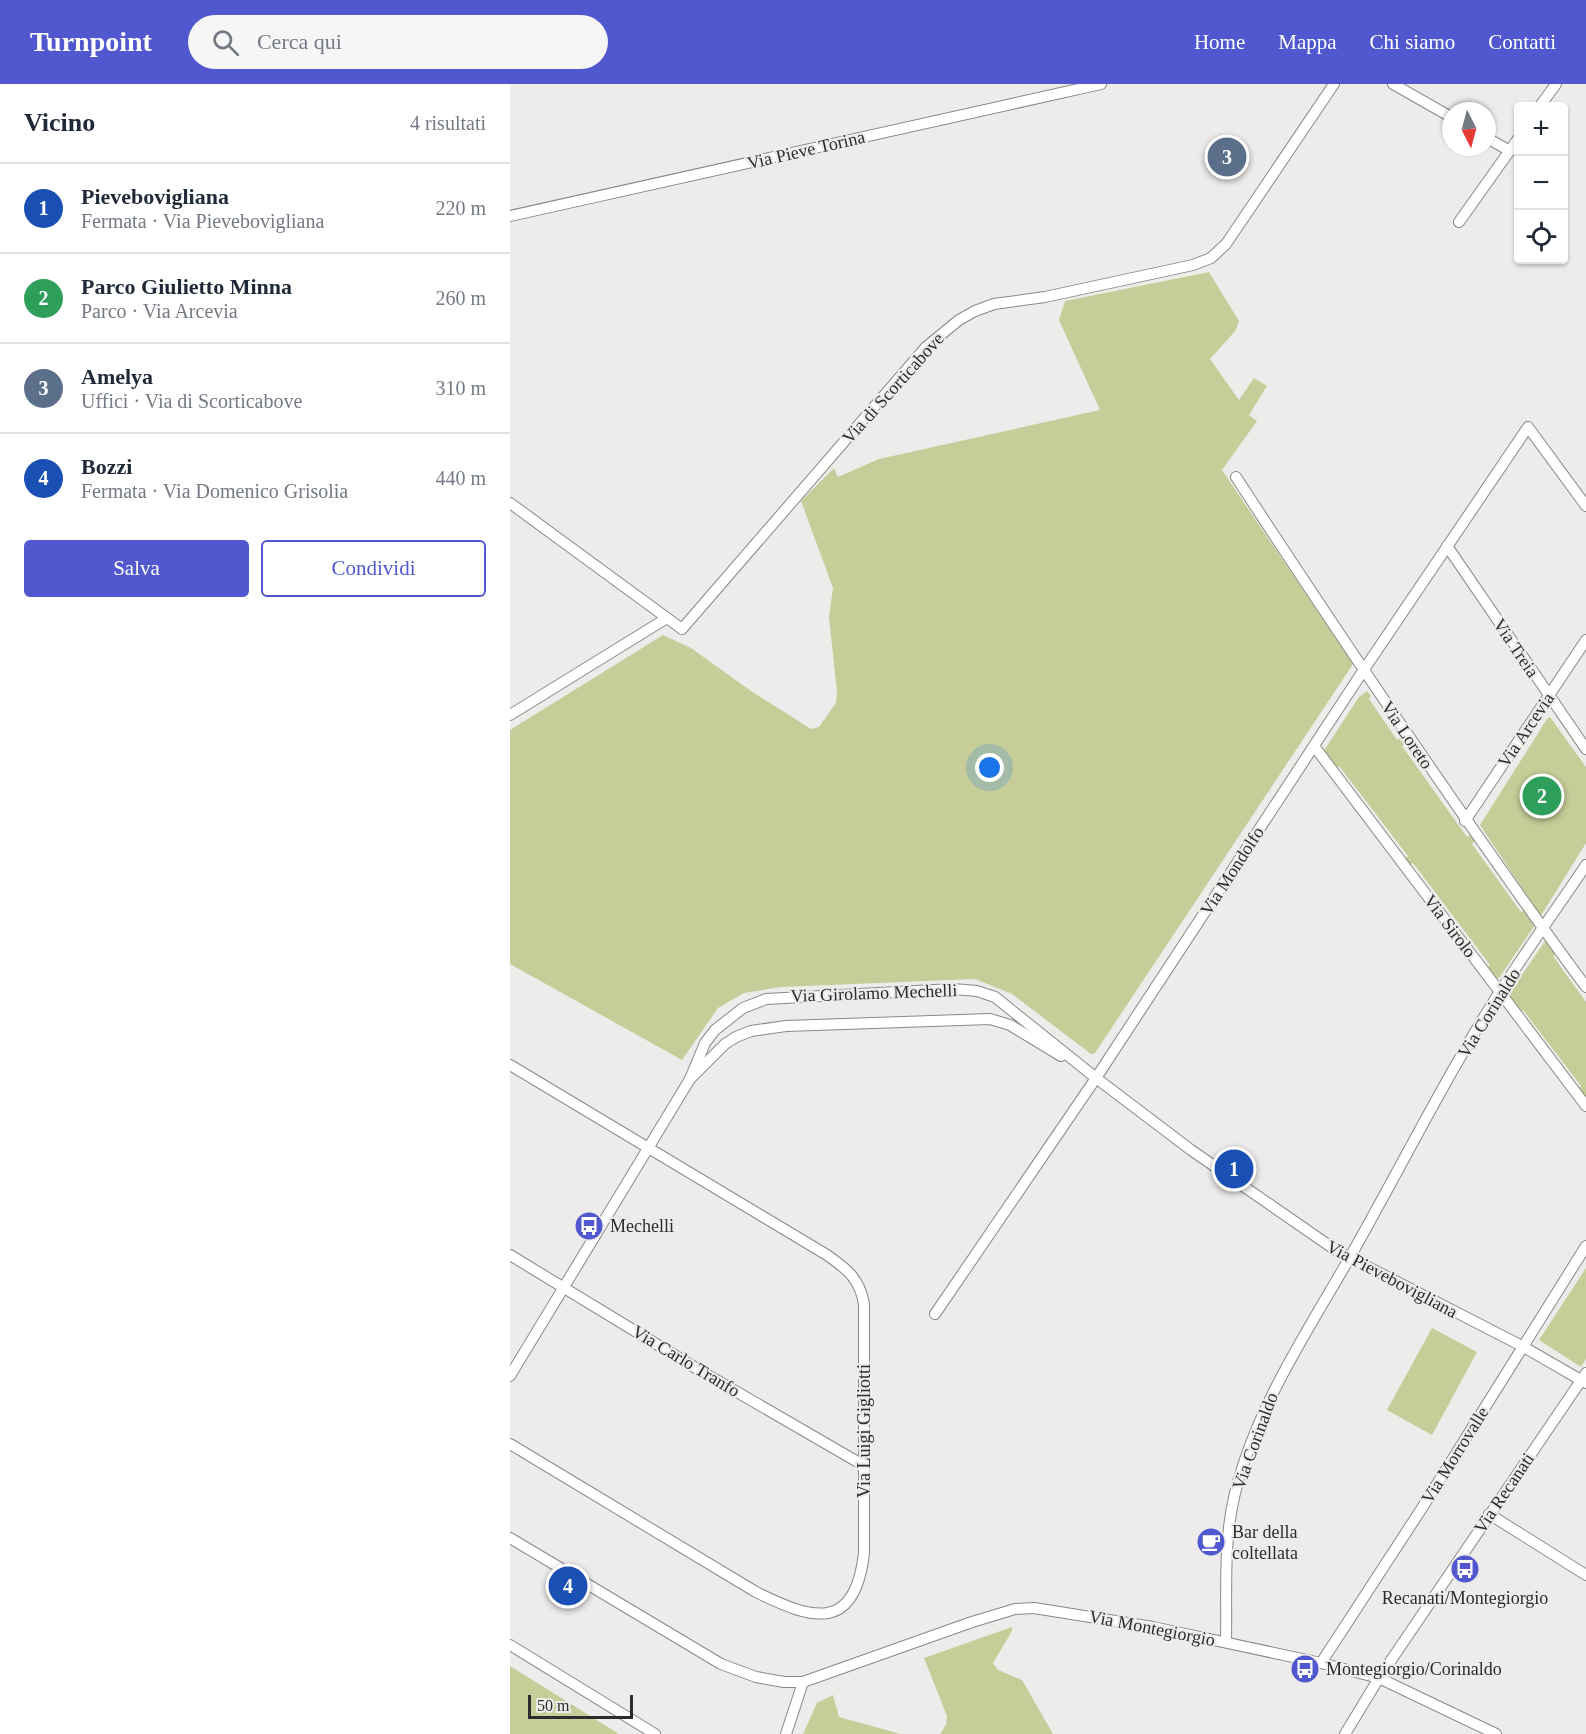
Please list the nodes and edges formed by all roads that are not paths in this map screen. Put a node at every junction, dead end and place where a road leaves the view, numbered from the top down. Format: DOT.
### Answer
graph roads {
  1 [pos="1101,84"];
  2 [pos="1334,84"];
  3 [pos="1393,84"];
  4 [pos="1556,84"];
  5 [pos="1543,102"];
  6 [pos="1442,112"];
  7 [pos="1496,143"];
  8 [pos="1514,145"];
  9 [pos="1510,151"];
  10 [pos="510,216"];
  11 [pos="1459,222"];
  12 [pos="1236,477"];
  13 [pos="510,503"];
  14 [pos="1586,506"];
  15 [pos="1447,546"];
  16 [pos="667,618"];
  17 [pos="1586,640"];
  18 [pos="1363,671"];
  19 [pos="1549,696"];
  20 [pos="510,715"];
  21 [pos="1314,746"];
  22 [pos="1586,749"];
  23 [pos="1465,821"];
  24 [pos="1586,865"];
  25 [pos="1543,928"];
  26 [pos="1586,987"];
  27 [pos="1500,992"];
  28 [pos="510,1065"];
  29 [pos="1096,1078"];
  30 [pos="690,1079"];
  31 [pos="1586,1106"];
  32 [pos="648,1148"];
  33 [pos="1586,1246"];
  34 [pos="510,1255"];
  35 [pos="1349,1259"];
  36 [pos="563,1287"];
  37 [pos="935,1314"];
  38 [pos="1522,1347"];
  39 [pos="510,1377"];
  40 [pos="1584,1379"];
  41 [pos="510,1444"];
  42 [pos="863,1464"];
  43 [pos="1489,1514"];
  44 [pos="512,1543"];
  45 [pos="1586,1575"];
  46 [pos="1226,1642"];
  47 [pos="510,1645"];
  48 [pos="1321,1663"];
  49 [pos="1379,1678"];
  50 [pos="803,1682"];
  51 [pos="655,1734"];
  52 [pos="786,1734"];
  53 [pos="1345,1734"];
  54 [pos="1496,1734"];
  1 -- 10 [label="street, Via Pieve Torina"];
  2 -- 16 [label="street, Via di Scorticabove"];
  3 -- 6 [label="street"];
  4 -- 5 [label="street"];
  7 -- 9 [label="street"];
  8 -- 9 [label="street"];
  9 -- 11 [label="street"];
  12 -- 18 [label="street, Via Loreto"];
  13 -- 16 [label="street"];
  14 -- 15 [label="street, Via Mondolfo"];
  15 -- 18 [label="street, Via Mondolfo"];
  15 -- 19 [label="street, Via Treia"];
  16 -- 20 [label="street"];
  17 -- 19 [label="street, Via Arcevia"];
  18 -- 21 [label="street, Via Mondolfo"];
  18 -- 23 [label="street, Via Loreto"];
  19 -- 22 [label="street, Via Treia"];
  19 -- 23 [label="street, Via Arcevia"];
  21 -- 27 [label="street, Via Sirolo"];
  21 -- 29 [label="street, Via Mondolfo"];
  23 -- 25 [label="street, Via Loreto"];
  24 -- 25 [label="street, Via Corinaldo"];
  25 -- 26 [label="street, Via Loreto"];
  25 -- 27 [label="street, Via Corinaldo"];
  27 -- 31 [label="street, Via Sirolo"];
  27 -- 35 [label="street, Via Corinaldo"];
  28 -- 32 [label="street, Via Luigi Gigliotti"];
  29 -- 30 [label="street, Via Girolamo Mechelli"];
  29 -- 30 [label="street, Via Girolamo Mechelli"];
  29 -- 35 [label="street, Via Pievebovigliana"];
  29 -- 37 [label="street, Via Mondolfo"];
  30 -- 32 [label="street, Via Girolamo Mechelli"];
  32 -- 36 [label="street, Via Girolamo Mechelli"];
  32 -- 42 [label="street, Via Luigi Gigliotti"];
  33 -- 38 [label="street, Via Morrovalle"];
  34 -- 36 [label="street, Via Carlo Tranfo"];
  35 -- 38 [label="street, Via Pievebovigliana"];
  35 -- 46 [label="street, Via Corinaldo"];
  36 -- 39 [label="street, Via Girolamo Mechelli"];
  36 -- 42 [label="street, Via Carlo Tranfo"];
  38 -- 40 [label="street, Via Pievebovigliana"];
  38 -- 48 [label="street, Via Morrovalle"];
  40 -- 43 [label="street, Via Recanati"];
  41 -- 42 [label="street, Via Luigi Gigliotti"];
  43 -- 45 [label="street"];
  43 -- 49 [label="street, Via Recanati"];
  44 -- 50 [label="street"];
  46 -- 48 [label="street, Via Montegiorgio"];
  46 -- 50 [label="street, Via Montegiorgio"];
  47 -- 51 [label="street"];
  48 -- 49 [label="street, Via Montegiorgio"];
  49 -- 53 [label="street, Via Recanati"];
  49 -- 54 [label="street, Via Montegiorgio"];
  50 -- 52 [label="street"];
}
